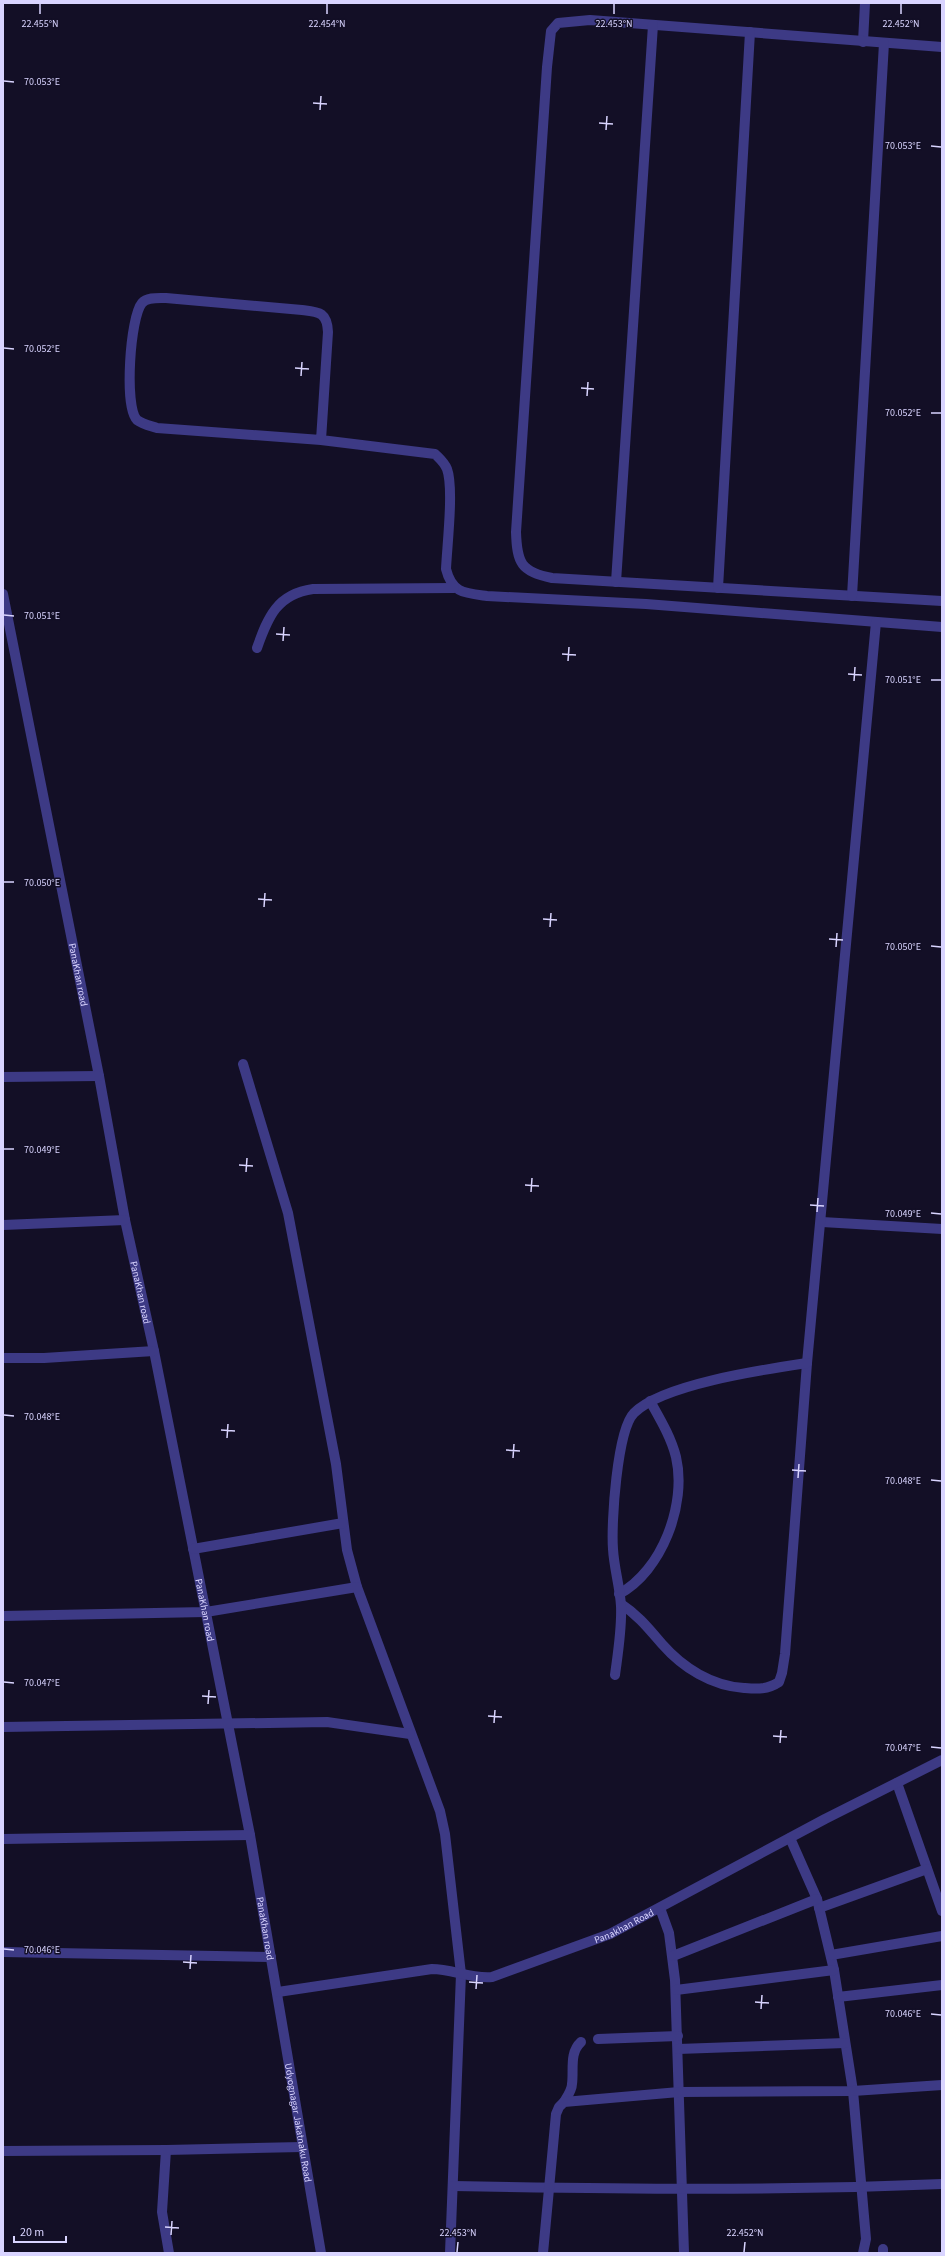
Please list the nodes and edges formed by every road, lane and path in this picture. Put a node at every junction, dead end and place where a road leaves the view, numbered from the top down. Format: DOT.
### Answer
graph roads {
  1 [pos="865,3"];
  2 [pos="653,24"];
  3 [pos="750,32"];
  4 [pos="863,42"];
  5 [pos="884,43"];
  6 [pos="942,47"];
  7 [pos="321,440"];
  8 [pos="616,582"];
  9 [pos="454,588"];
  10 [pos="718,588"];
  11 [pos="3,594"];
  12 [pos="852,596"];
  13 [pos="942,601"];
  14 [pos="876,622"];
  15 [pos="6,623"];
  16 [pos="942,627"];
  17 [pos="257,648"];
  18 [pos="243,1064"];
  19 [pos="99,1076"];
  20 [pos="3,1077"];
  21 [pos="125,1220"];
  22 [pos="822,1222"];
  23 [pos="3,1225"];
  24 [pos="942,1229"];
  25 [pos="154,1351"];
  26 [pos="3,1358"];
  27 [pos="807,1363"];
  28 [pos="650,1401"];
  29 [pos="343,1523"];
  30 [pos="194,1549"];
  31 [pos="357,1587"];
  32 [pos="620,1599"];
  33 [pos="206,1612"];
  34 [pos="3,1616"];
  35 [pos="615,1675"];
  36 [pos="228,1723"];
  37 [pos="3,1727"];
  38 [pos="410,1734"];
  39 [pos="942,1760"];
  40 [pos="897,1783"];
  41 [pos="250,1835"];
  42 [pos="790,1838"];
  43 [pos="3,1839"];
  44 [pos="927,1869"];
  45 [pos="938,1885"];
  46 [pos="818,1904"];
  47 [pos="660,1908"];
  48 [pos="942,1911"];
  49 [pos="942,1936"];
  50 [pos="3,1952"];
  51 [pos="830,1954"];
  52 [pos="673,1956"];
  53 [pos="271,1957"];
  54 [pos="834,1970"];
  55 [pos="462,1974"];
  56 [pos="942,1985"];
  57 [pos="676,1990"];
  58 [pos="278,1992"];
  59 [pos="838,1997"];
  60 [pos="678,2036"];
  61 [pos="598,2039"];
  62 [pos="581,2042"];
  63 [pos="845,2043"];
  64 [pos="678,2049"];
  65 [pos="942,2085"];
  66 [pos="853,2091"];
  67 [pos="679,2092"];
  68 [pos="564,2102"];
  69 [pos="302,2147"];
  70 [pos="166,2150"];
  71 [pos="3,2151"];
  72 [pos="942,2184"];
  73 [pos="453,2186"];
  74 [pos="548,2188"];
  75 [pos="862,2188"];
  76 [pos="683,2190"];
  77 [pos="169,2253"];
  78 [pos="321,2253"];
  79 [pos="450,2253"];
  80 [pos="543,2253"];
  81 [pos="684,2253"];
  82 [pos="864,2253"];
  1 -- 4 [label="street"];
  2 -- 3 [label="street"];
  2 -- 8 [label="street"];
  2 -- 8 [label="street"];
  3 -- 4 [label="street"];
  3 -- 10 [label="street"];
  4 -- 5 [label="street"];
  5 -- 6 [label="street"];
  5 -- 12 [label="street"];
  7 -- 7 [label="street"];
  7 -- 9 [label="street"];
  8 -- 10 [label="street"];
  9 -- 14 [label="street"];
  9 -- 17 [label="street"];
  10 -- 12 [label="street"];
  11 -- 15 [label="street, PanaKhan road"];
  12 -- 13 [label="street"];
  14 -- 16 [label="street"];
  14 -- 22 [label="street"];
  15 -- 19 [label="street, PanaKhan road"];
  18 -- 29 [label="street"];
  19 -- 20 [label="street"];
  19 -- 21 [label="street, PanaKhan road"];
  21 -- 23 [label="street"];
  21 -- 25 [label="street, PanaKhan road"];
  22 -- 24 [label="street"];
  22 -- 27 [label="street"];
  25 -- 26 [label="street"];
  25 -- 30 [label="street, PanaKhan road"];
  27 -- 28 [label="street"];
  27 -- 32 [label="street"];
  28 -- 32 [label="street"];
  28 -- 32 [label="street"];
  29 -- 30 [label="street"];
  29 -- 31 [label="street"];
  30 -- 33 [label="street, PanaKhan road"];
  31 -- 33 [label="street"];
  31 -- 38 [label="street"];
  32 -- 35 [label="street"];
  33 -- 34 [label="street"];
  33 -- 36 [label="street, PanaKhan road"];
  36 -- 37 [label="street"];
  36 -- 38 [label="street"];
  36 -- 41 [label="street, PanaKhan road"];
  38 -- 55 [label="street"];
  39 -- 40 [label="street, Panakhan Road"];
  40 -- 42 [label="street, Panakhan Road"];
  40 -- 44 [label="street"];
  41 -- 43 [label="street"];
  41 -- 53 [label="street, PanaKhan road"];
  42 -- 46 [label="street"];
  42 -- 47 [label="street, Panakhan Road"];
  44 -- 45 [label="street"];
  44 -- 46 [label="street"];
  45 -- 48 [label="street"];
  46 -- 51 [label="street"];
  46 -- 52 [label="street"];
  47 -- 52 [label="street"];
  47 -- 55 [label="street, Panakhan Road"];
  49 -- 51 [label="street"];
  50 -- 53 [label="street"];
  51 -- 54 [label="street"];
  52 -- 57 [label="street"];
  53 -- 58 [label="street, PanaKhan road"];
  54 -- 57 [label="street"];
  54 -- 59 [label="street"];
  55 -- 58 [label="street, Panakhan Road"];
  55 -- 73 [label="street"];
  56 -- 59 [label="street"];
  57 -- 60 [label="street"];
  58 -- 69 [label="street, Udyognagar Jakatnaku Road"];
  59 -- 63 [label="street"];
  60 -- 61 [label="street"];
  60 -- 64 [label="street"];
  62 -- 68 [label="street"];
  63 -- 64 [label="street"];
  63 -- 66 [label="street"];
  64 -- 67 [label="street"];
  65 -- 66 [label="street"];
  66 -- 67 [label="street"];
  66 -- 75 [label="street"];
  67 -- 68 [label="street"];
  67 -- 76 [label="street"];
  68 -- 74 [label="street"];
  69 -- 70 [label="street"];
  69 -- 78 [label="street, Udyognagar Jakatnaku Road"];
  70 -- 71 [label="street"];
  70 -- 77 [label="street"];
  72 -- 75 [label="street"];
  73 -- 74 [label="street"];
  73 -- 79 [label="street"];
  74 -- 76 [label="street"];
  74 -- 80 [label="street"];
  75 -- 76 [label="street"];
  75 -- 82 [label="street"];
  76 -- 81 [label="street"];
}
